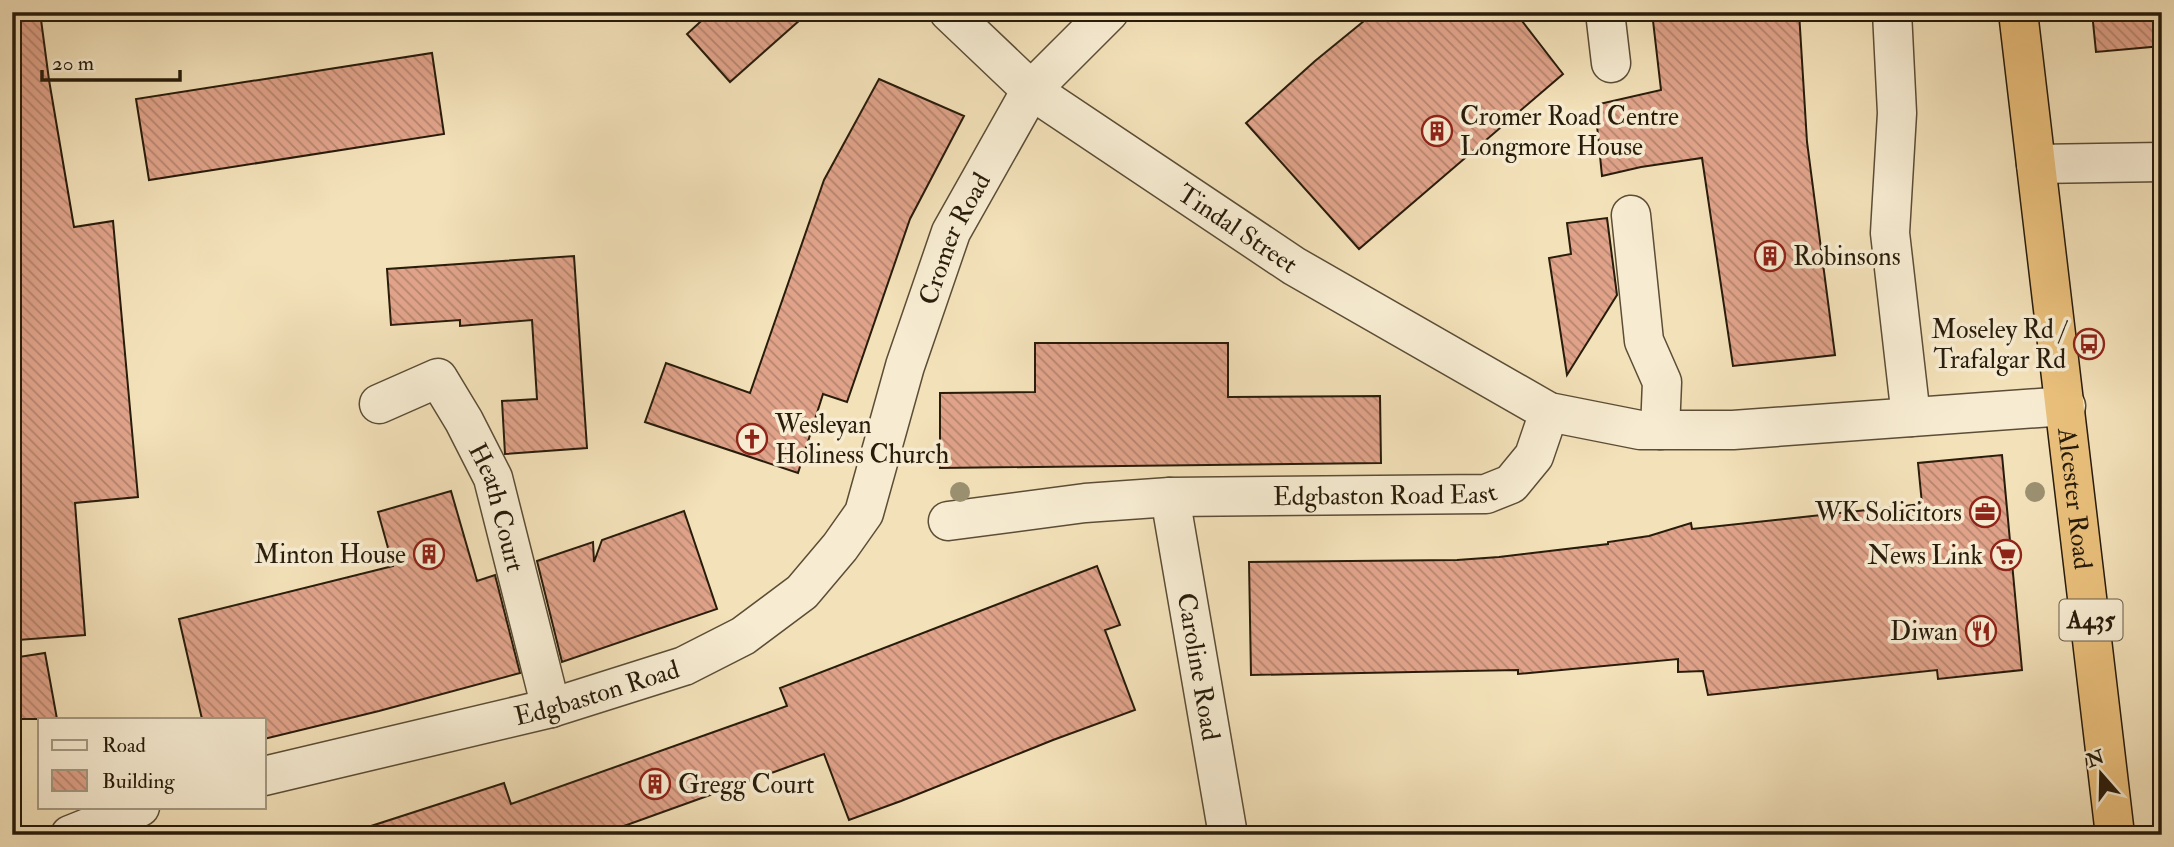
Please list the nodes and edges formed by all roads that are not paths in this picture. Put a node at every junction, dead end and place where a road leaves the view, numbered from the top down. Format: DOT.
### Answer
graph roads {
  1 [pos="949,12"];
  2 [pos="1109,12"];
  3 [pos="1605,12"];
  4 [pos="1892,12"];
  5 [pos="2018,12"];
  6 [pos="1611,63"];
  7 [pos="1031,90"];
  8 [pos="2162,162"];
  9 [pos="2036,164"];
  10 [pos="1631,215"];
  11 [pos="379,404"];
  12 [pos="2066,406"];
  13 [pos="1549,412"];
  14 [pos="1911,417"];
  15 [pos="1660,430"];
  16 [pos="1170,497"];
  17 [pos="867,503"];
  18 [pos="948,521"];
  19 [pos="551,708"];
  20 [pos="266,776"];
  21 [pos="138,808"];
  22 [pos="70,835"];
  23 [pos="1228,835"];
  24 [pos="2115,835"];
  1 -- 7 [label="street, Tindal Street"];
  2 -- 7 [label="street, Cromer Road"];
  3 -- 6 [label="street"];
  4 -- 14 [label="street"];
  5 -- 9 [label="highway, A435"];
  7 -- 13 [label="street, Tindal Street"];
  7 -- 17 [label="street, Cromer Road"];
  8 -- 9 [label="street"];
  9 -- 12 [label="highway, Alcester Road / A435"];
  10 -- 15 [label="street"];
  11 -- 19 [label="street, Heath Court"];
  12 -- 14 [label="street"];
  12 -- 24 [label="highway, Alcester Road / A435"];
  13 -- 15 [label="street"];
  13 -- 16 [label="street, Edgbaston Road East"];
  14 -- 15 [label="street"];
  16 -- 18 [label="street, Edgbaston Road East"];
  16 -- 23 [label="street, Caroline Road"];
  17 -- 19 [label="street, Edgbaston Road"];
  19 -- 20 [label="street, Edgbaston Road"];
  21 -- 22 [label="street"];
}
